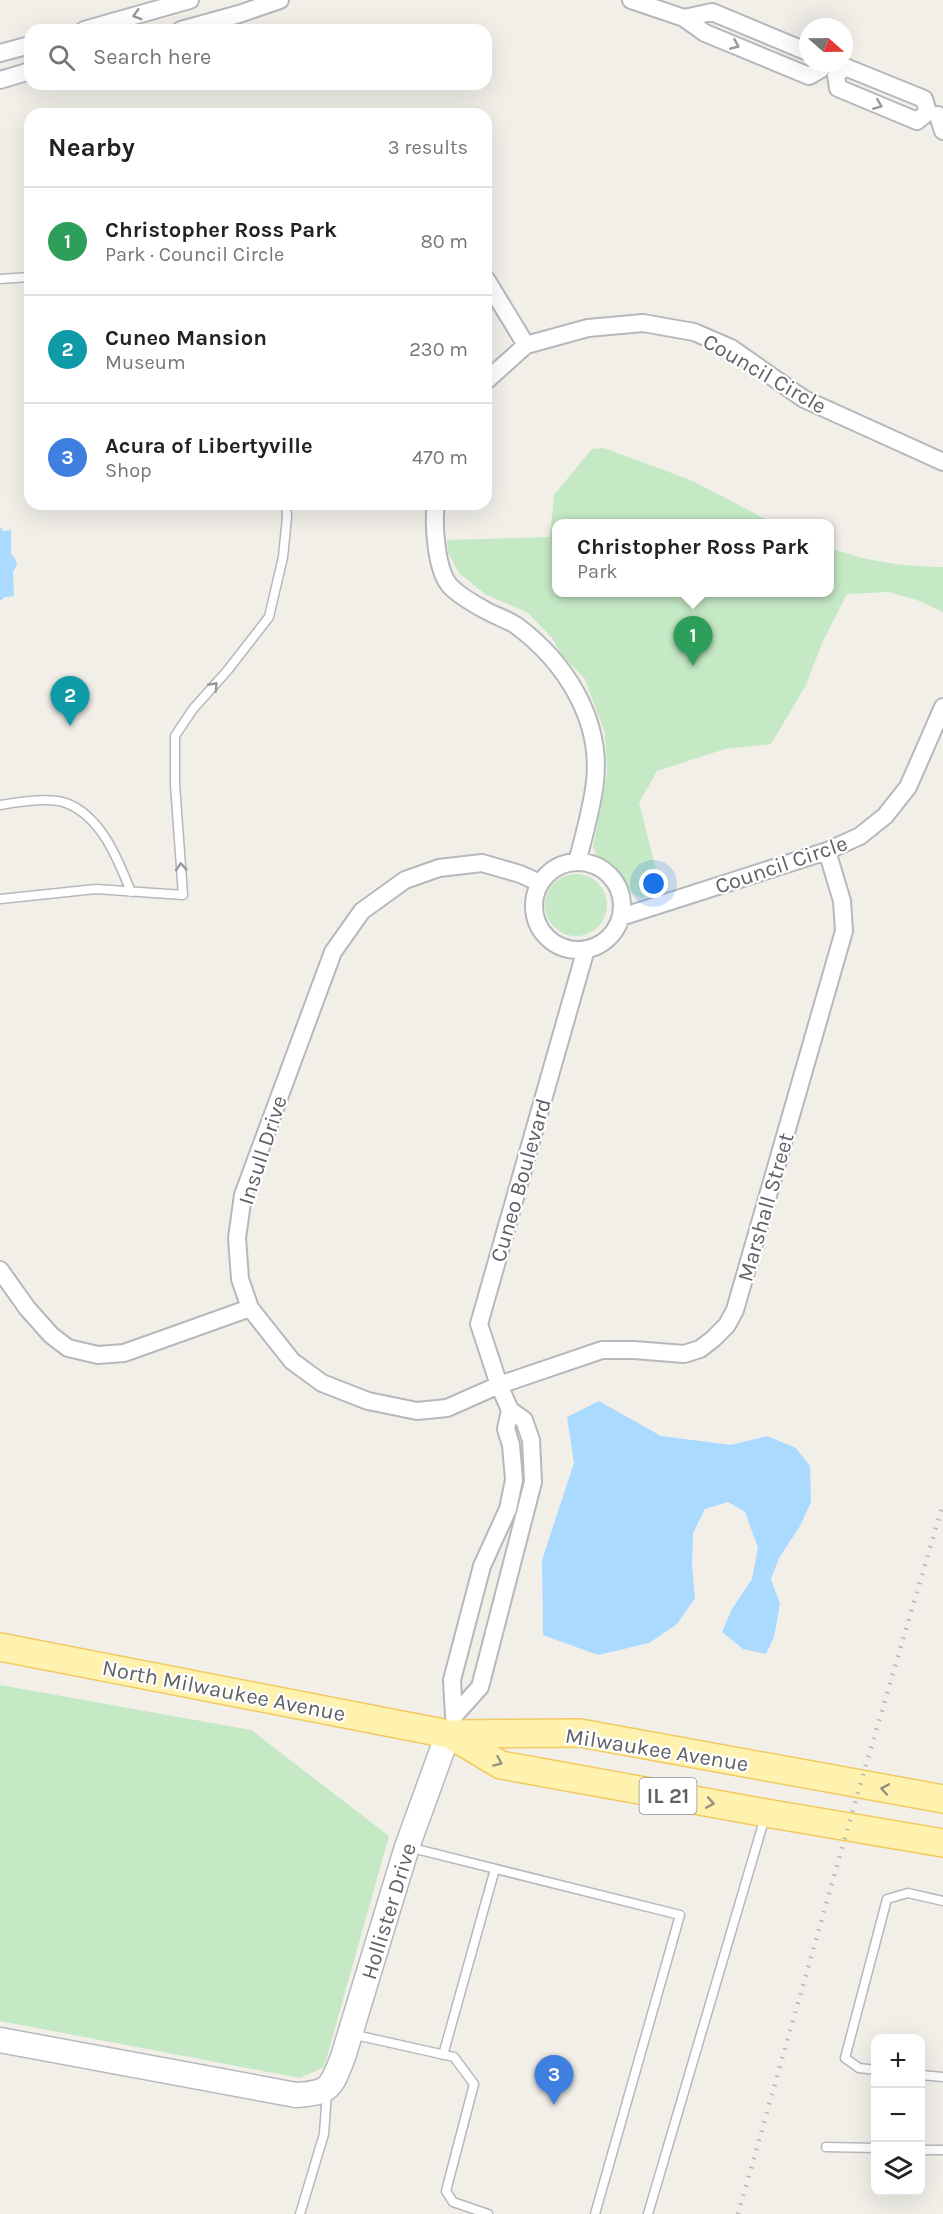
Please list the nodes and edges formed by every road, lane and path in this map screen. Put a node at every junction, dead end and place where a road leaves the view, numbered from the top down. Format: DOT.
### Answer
graph roads {
  1 [pos="189,0"];
  2 [pos="280,0"];
  3 [pos="631,0"];
  4 [pos="684,18"];
  5 [pos="105,24"];
  6 [pos="203,24"];
  7 [pos="24,47"];
  8 [pos="799,48"];
  9 [pos="0,53"];
  10 [pos="853,70"];
  11 [pos="799,72"];
  12 [pos="799,72"];
  13 [pos="819,72"];
  14 [pos="24,73"];
  15 [pos="0,80"];
  16 [pos="938,117"];
  17 [pos="24,277"];
  18 [pos="0,279"];
  19 [pos="492,289"];
  20 [pos="526,345"];
  21 [pos="492,376"];
  22 [pos="943,462"];
  23 [pos="286,510"];
  24 [pos="435,510"];
  25 [pos="943,706"];
  26 [pos="0,805"];
  27 [pos="827,851"];
  28 [pos="577,861"];
  29 [pos="540,883"];
  30 [pos="131,892"];
  31 [pos="0,899"];
  32 [pos="621,917"];
  33 [pos="586,949"];
  34 [pos="0,1270"];
  35 [pos="250,1308"];
  36 [pos="499,1385"];
  37 [pos="510,1410"];
  38 [pos="497,1533"];
  39 [pos="519,1539"];
  40 [pos="0,1647"];
  41 [pos="451,1725"];
  42 [pos="943,1799"];
  43 [pos="766,1813"];
  44 [pos="943,1843"];
  45 [pos="407,1846"];
  46 [pos="495,1869"];
  47 [pos="943,1901"];
  48 [pos="350,2033"];
  49 [pos="0,2040"];
  50 [pos="443,2055"];
  51 [pos="871,2069"];
  52 [pos="925,2075"];
  53 [pos="943,2077"];
  54 [pos="328,2088"];
  55 [pos="826,2147"];
  56 [pos="871,2148"];
  57 [pos="925,2150"];
  58 [pos="943,2150"];
  59 [pos="300,2214"];
  60 [pos="488,2214"];
  61 [pos="595,2214"];
  62 [pos="648,2214"];
  1 -- 5 [label="street, one-way"];
  2 -- 6 [label="street"];
  3 -- 4 [label="street"];
  4 -- 8 [label="street"];
  4 -- 11 [label="street, one-way"];
  7 -- 9 [label="street"];
  10 -- 16 [label="street"];
  12 -- 13 [label="street, one-way"];
  14 -- 15 [label="street"];
  17 -- 18 [label="lane"];
  19 -- 20 [label="street"];
  20 -- 21 [label="street, Council Circle"];
  20 -- 22 [label="street, Council Circle"];
  30 -- 23 [label="lane, one-way"];
  24 -- 28 [label="street"];
  25 -- 27 [label="street, Council Circle"];
  26 -- 30 [label="lane"];
  27 -- 32 [label="street, Council Circle"];
  27 -- 36 [label="street, Marshall Street"];
  28 -- 29 [label="street"];
  28 -- 32 [label="street"];
  29 -- 33 [label="street"];
  29 -- 35 [label="street, Insull Drive"];
  30 -- 31 [label="lane"];
  32 -- 33 [label="street"];
  33 -- 36 [label="street, Cuneo Boulevard"];
  34 -- 35 [label="street"];
  35 -- 36 [label="street, Insull Drive"];
  36 -- 37 [label="street, Cuneo Boulevard"];
  37 -- 38 [label="street, Cuneo Boulevard"];
  37 -- 39 [label="street, Cuneo Boulevard"];
  38 -- 39 [label="street"];
  38 -- 41 [label="street, Cuneo Boulevard"];
  39 -- 41 [label="street, Cuneo Boulevard"];
  40 -- 41 [label="main road, North Milwaukee Avenue / IL 21"];
  42 -- 41 [label="main road, Milwaukee Avenue / IL 21, one-way"];
  41 -- 43 [label="main road, Milwaukee Avenue / IL 21, one-way"];
  41 -- 45 [label="street, Hollister Drive"];
  43 -- 44 [label="main road, Milwaukee Avenue / IL 21"];
  43 -- 62 [label="lane"];
  45 -- 46 [label="lane"];
  45 -- 48 [label="street, Hollister Drive"];
  46 -- 50 [label="lane"];
  46 -- 61 [label="lane"];
  47 -- 51 [label="lane"];
  48 -- 50 [label="lane"];
  48 -- 54 [label="street, Hollister Drive"];
  49 -- 54 [label="street"];
  50 -- 60 [label="lane"];
  52 -- 53 [label="lane"];
  54 -- 59 [label="lane, Hollister Drive"];
  55 -- 56 [label="lane"];
  57 -- 58 [label="lane"];
}
